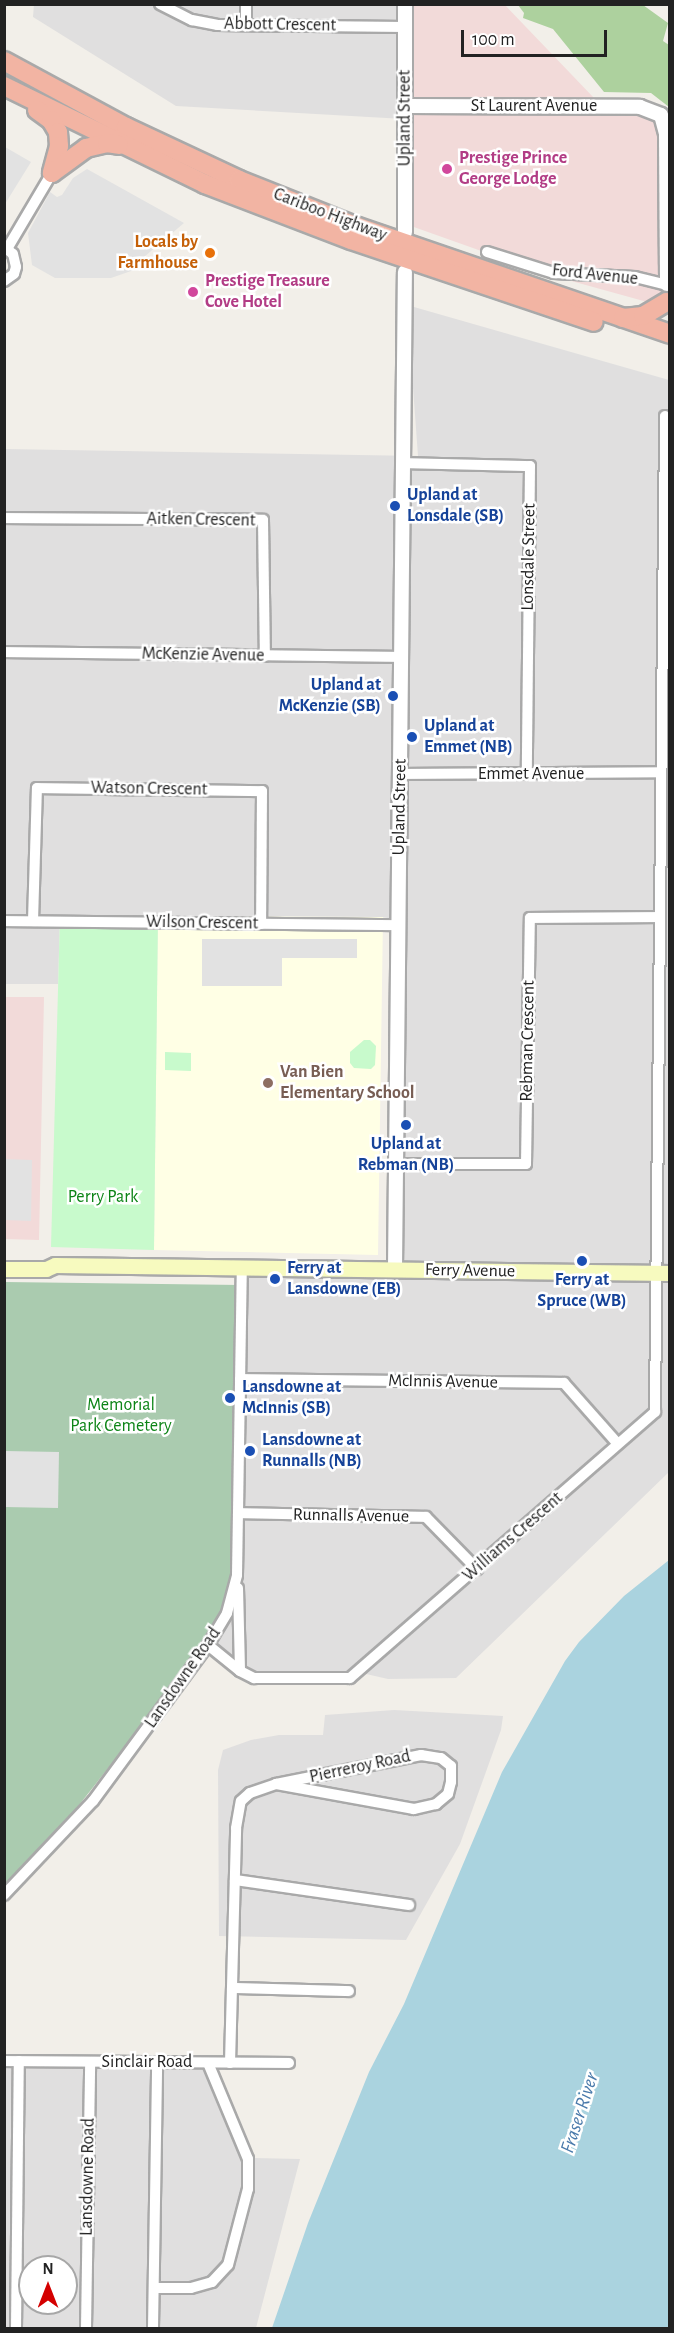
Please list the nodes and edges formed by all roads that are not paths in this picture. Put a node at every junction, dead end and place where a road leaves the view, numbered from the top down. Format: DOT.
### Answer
graph roads {
  1 [pos="160,4"];
  2 [pos="246,4"];
  3 [pos="405,4"];
  4 [pos="246,24"];
  5 [pos="405,27"];
  6 [pos="4,61"];
  7 [pos="12,90"];
  8 [pos="405,105"];
  9 [pos="83,126"];
  10 [pos="126,127"];
  11 [pos="125,146"];
  12 [pos="55,165"];
  13 [pos="405,232"];
  14 [pos="6,248"];
  15 [pos="487,252"];
  16 [pos="405,272"];
  17 [pos="4,281"];
  18 [pos="668,297"];
  19 [pos="618,318"];
  20 [pos="669,334"];
  21 [pos="669,347"];
  22 [pos="665,416"];
  23 [pos="405,463"];
  24 [pos="4,518"];
  25 [pos="4,652"];
  26 [pos="265,656"];
  27 [pos="402,657"];
  28 [pos="661,772"];
  29 [pos="401,774"];
  30 [pos="527,774"];
  31 [pos="669,855"];
  32 [pos="661,864"];
  33 [pos="660,917"];
  34 [pos="4,921"];
  35 [pos="33,921"];
  36 [pos="261,924"];
  37 [pos="399,925"];
  38 [pos="396,1164"];
  39 [pos="4,1259"];
  40 [pos="55,1265"];
  41 [pos="242,1268"];
  42 [pos="4,1269"];
  43 [pos="394,1269"];
  44 [pos="662,1273"];
  45 [pos="240,1379"];
  46 [pos="618,1444"];
  47 [pos="238,1513"];
  48 [pos="477,1569"];
  49 [pos="237,1575"];
  50 [pos="208,1646"];
  51 [pos="240,1671"];
  52 [pos="276,1784"];
  53 [pos="235,1881"];
  54 [pos="4,1895"];
  55 [pos="409,1905"];
  56 [pos="232,1988"];
  57 [pos="349,1991"];
  58 [pos="4,2061"];
  59 [pos="19,2061"];
  60 [pos="90,2062"];
  61 [pos="157,2062"];
  62 [pos="208,2062"];
  63 [pos="230,2063"];
  64 [pos="289,2063"];
  65 [pos="154,2288"];
  66 [pos="16,2328"];
  67 [pos="86,2328"];
  68 [pos="153,2328"];
  1 -- 4 [label="street, Abbott Crescent"];
  2 -- 4 [label="street"];
  3 -- 5 [label="street, Upland Street"];
  4 -- 5 [label="street, Abbott Crescent"];
  5 -- 8 [label="street, Upland Street"];
  6 -- 10 [label="highway, Cariboo Highway"];
  7 -- 9 [label="highway, Cariboo Highway"];
  7 -- 12 [label="highway"];
  8 -- 13 [label="street, Upland Street"];
  8 -- 18 [label="street, St Laurent Avenue"];
  9 -- 10 [label="highway"];
  9 -- 11 [label="highway, Cariboo Highway"];
  9 -- 12 [label="highway"];
  10 -- 19 [label="highway, Cariboo Highway"];
  11 -- 12 [label="highway"];
  11 -- 21 [label="highway, Cariboo Highway"];
  12 -- 14 [label="street"];
  14 -- 17 [label="street"];
  15 -- 18 [label="street, Ford Avenue"];
  16 -- 23 [label="street, Upland Street"];
  18 -- 19 [label="highway"];
  19 -- 20 [label="highway, Cariboo Highway"];
  22 -- 28 [label="street, Williams Crescent"];
  23 -- 27 [label="street, Upland Street"];
  23 -- 30 [label="street, Lonsdale Street"];
  24 -- 26 [label="street, Aitken Crescent"];
  25 -- 26 [label="street, McKenzie Avenue"];
  26 -- 27 [label="street, McKenzie Avenue"];
  27 -- 29 [label="street, Upland Street"];
  28 -- 30 [label="street, Emmet Avenue"];
  28 -- 32 [label="street, Williams Crescent"];
  29 -- 30 [label="street, Emmet Avenue"];
  29 -- 37 [label="street, Upland Street"];
  31 -- 32 [label="street"];
  32 -- 33 [label="street, Williams Crescent"];
  33 -- 38 [label="street, Rebman Crescent"];
  33 -- 44 [label="street, Williams Crescent"];
  34 -- 35 [label="street, Wilson Crescent"];
  35 -- 36 [label="street, Wilson Crescent"];
  35 -- 36 [label="street, Watson Crescent"];
  36 -- 37 [label="street, Wilson Crescent"];
  37 -- 38 [label="street, Upland Street"];
  38 -- 43 [label="street, Upland Street"];
  39 -- 40 [label="main road, Ferry Avenue"];
  40 -- 41 [label="main road, Ferry Avenue"];
  40 -- 42 [label="main road, Ferry Avenue"];
  41 -- 43 [label="main road, Ferry Avenue"];
  41 -- 45 [label="street, Lansdowne Road"];
  43 -- 44 [label="main road, Ferry Avenue"];
  44 -- 46 [label="street, Williams Crescent"];
  45 -- 46 [label="street, McInnis Avenue"];
  45 -- 47 [label="street, Lansdowne Road"];
  46 -- 48 [label="street, Williams Crescent"];
  47 -- 48 [label="street, Runnalls Avenue"];
  47 -- 49 [label="street, Lansdowne Road"];
  48 -- 51 [label="street, Williams Crescent"];
  49 -- 50 [label="street, Lansdowne Road"];
  49 -- 51 [label="street"];
  50 -- 51 [label="street, Williams Crescent"];
  50 -- 54 [label="street, Lansdowne Road"];
  52 -- 52 [label="street, Pierreroy Road"];
  52 -- 53 [label="street, Pierreroy Road"];
  53 -- 55 [label="street"];
  53 -- 56 [label="street, Pierreroy Road"];
  56 -- 57 [label="street"];
  56 -- 63 [label="street, Pierreroy Road"];
  58 -- 59 [label="street, Sinclair Road"];
  59 -- 60 [label="street, Sinclair Road"];
  59 -- 66 [label="street"];
  60 -- 61 [label="street, Sinclair Road"];
  60 -- 67 [label="street, Lansdowne Road"];
  61 -- 62 [label="street, Sinclair Road"];
  61 -- 65 [label="street"];
  62 -- 63 [label="street, Sinclair Road"];
  62 -- 65 [label="street"];
  63 -- 64 [label="street, Sinclair Road"];
  65 -- 68 [label="street"];
}
